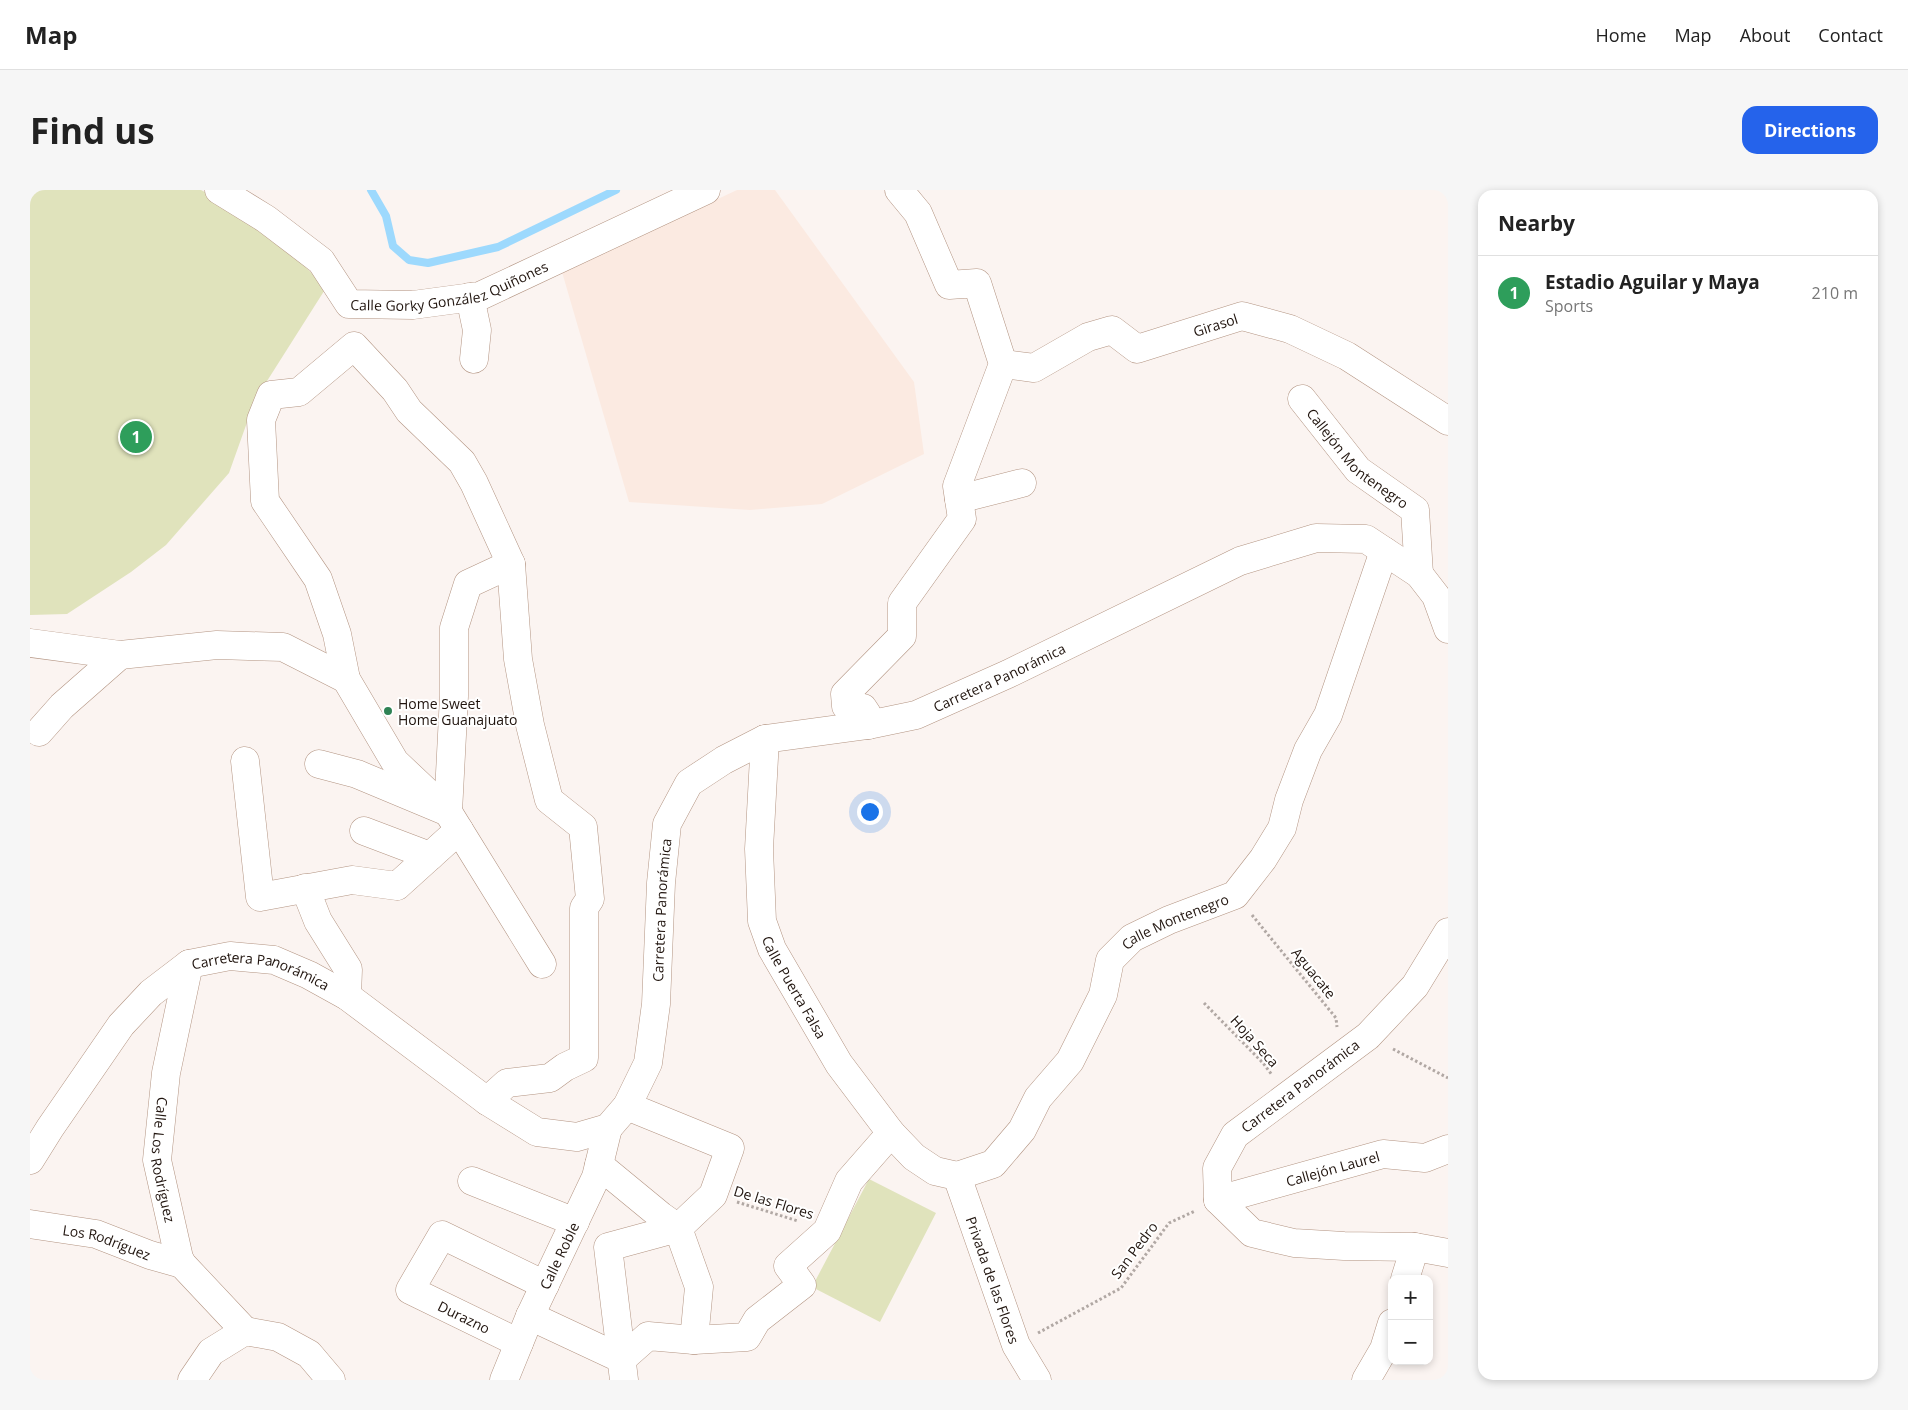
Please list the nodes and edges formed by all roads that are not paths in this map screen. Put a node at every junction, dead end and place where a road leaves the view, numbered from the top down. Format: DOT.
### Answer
graph roads {
  1 [pos="219,190"];
  2 [pos="706,190"];
  3 [pos="899,190"];
  4 [pos="470,297"];
  5 [pos="474,359"];
  6 [pos="1003,364"];
  7 [pos="1302,399"];
  8 [pos="1448,422"];
  9 [pos="1022,483"];
  10 [pos="958,500"];
  11 [pos="1384,551"];
  12 [pos="510,564"];
  13 [pos="1419,574"];
  14 [pos="1448,629"];
  15 [pos="30,643"];
  16 [pos="120,655"];
  17 [pos="346,679"];
  18 [pos="868,725"];
  19 [pos="39,732"];
  20 [pos="765,739"];
  21 [pos="245,761"];
  22 [pos="319,764"];
  23 [pos="453,821"];
  24 [pos="364,831"];
  25 [pos="430,856"];
  26 [pos="305,888"];
  27 [pos="1448,932"];
  28 [pos="189,964"];
  29 [pos="542,964"];
  30 [pos="347,996"];
  31 [pos="487,1101"];
  32 [pos="627,1106"];
  33 [pos="608,1128"];
  34 [pos="40,1133"];
  35 [pos="891,1133"];
  36 [pos="1448,1149"];
  37 [pos="30,1160"];
  38 [pos="599,1165"];
  39 [pos="957,1176"];
  40 [pos="472,1180"];
  41 [pos="1218,1200"];
  42 [pos="575,1222"];
  43 [pos="30,1224"];
  44 [pos="678,1228"];
  45 [pos="1415,1247"];
  46 [pos="1448,1253"];
  47 [pos="182,1264"];
  48 [pos="1406,1275"];
  49 [pos="545,1285"];
  50 [pos="530,1316"];
  51 [pos="245,1331"];
  52 [pos="1388,1336"];
  53 [pos="694,1340"];
  54 [pos="519,1343"];
  55 [pos="623,1369"];
  56 [pos="192,1380"];
  57 [pos="331,1380"];
  58 [pos="504,1380"];
  59 [pos="1037,1380"];
  60 [pos="1366,1380"];
  1 -- 4 [label="street, Calle Gorky González Quiñones"];
  2 -- 4 [label="street, Calle Gorky González Quiñones"];
  3 -- 6 [label="street"];
  4 -- 5 [label="street"];
  6 -- 8 [label="street, Girasol"];
  6 -- 10 [label="street"];
  7 -- 13 [label="street, Callejón Montenegro"];
  9 -- 10 [label="street"];
  10 -- 18 [label="street"];
  11 -- 13 [label="street, Carretera Panorámica"];
  11 -- 18 [label="street, Carretera Panorámica"];
  11 -- 39 [label="street, Calle Montenegro"];
  12 -- 17 [label="street"];
  12 -- 23 [label="street"];
  12 -- 31 [label="street"];
  13 -- 14 [label="street, Carretera Panorámica"];
  15 -- 16 [label="street"];
  16 -- 17 [label="street"];
  16 -- 19 [label="street"];
  17 -- 23 [label="street"];
  18 -- 20 [label="street, Carretera Panorámica"];
  20 -- 32 [label="street, Carretera Panorámica"];
  20 -- 35 [label="street, Calle Puerta Falsa"];
  21 -- 26 [label="street"];
  22 -- 23 [label="street"];
  23 -- 25 [label="street"];
  23 -- 29 [label="street"];
  24 -- 25 [label="street"];
  25 -- 26 [label="street"];
  26 -- 30 [label="street"];
  27 -- 41 [label="street, Carretera Panorámica"];
  28 -- 30 [label="street, Carretera Panorámica"];
  28 -- 34 [label="street, Carretera Panorámica"];
  28 -- 47 [label="street, Calle Los Rodríguez"];
  30 -- 31 [label="street, Carretera Panorámica"];
  31 -- 33 [label="street, Carretera Panorámica"];
  32 -- 33 [label="street, Carretera Panorámica"];
  32 -- 44 [label="street"];
  33 -- 38 [label="street, Calle Roble"];
  34 -- 37 [label="street, Carretera Panorámica"];
  35 -- 39 [label="street, Calle Puerta Falsa"];
  35 -- 53 [label="street"];
  36 -- 41 [label="street, Callejón Laurel"];
  38 -- 42 [label="street, Calle Roble"];
  38 -- 44 [label="street"];
  39 -- 59 [label="street, Privada de las Flores"];
  40 -- 42 [label="street"];
  41 -- 45 [label="street"];
  42 -- 49 [label="street, Calle Roble"];
  43 -- 47 [label="street, Los Rodríguez"];
  44 -- 53 [label="street"];
  44 -- 55 [label="street"];
  45 -- 46 [label="street"];
  45 -- 48 [label="street"];
  47 -- 51 [label="street, Calle Los Rodríguez"];
  49 -- 50 [label="street, Calle Roble"];
  49 -- 54 [label="street, Durazno"];
  50 -- 54 [label="street, Calle Roble"];
  50 -- 55 [label="street"];
  51 -- 56 [label="street"];
  51 -- 57 [label="street"];
  52 -- 60 [label="street"];
  53 -- 55 [label="street"];
  54 -- 58 [label="street, Calle Roble"];
}
